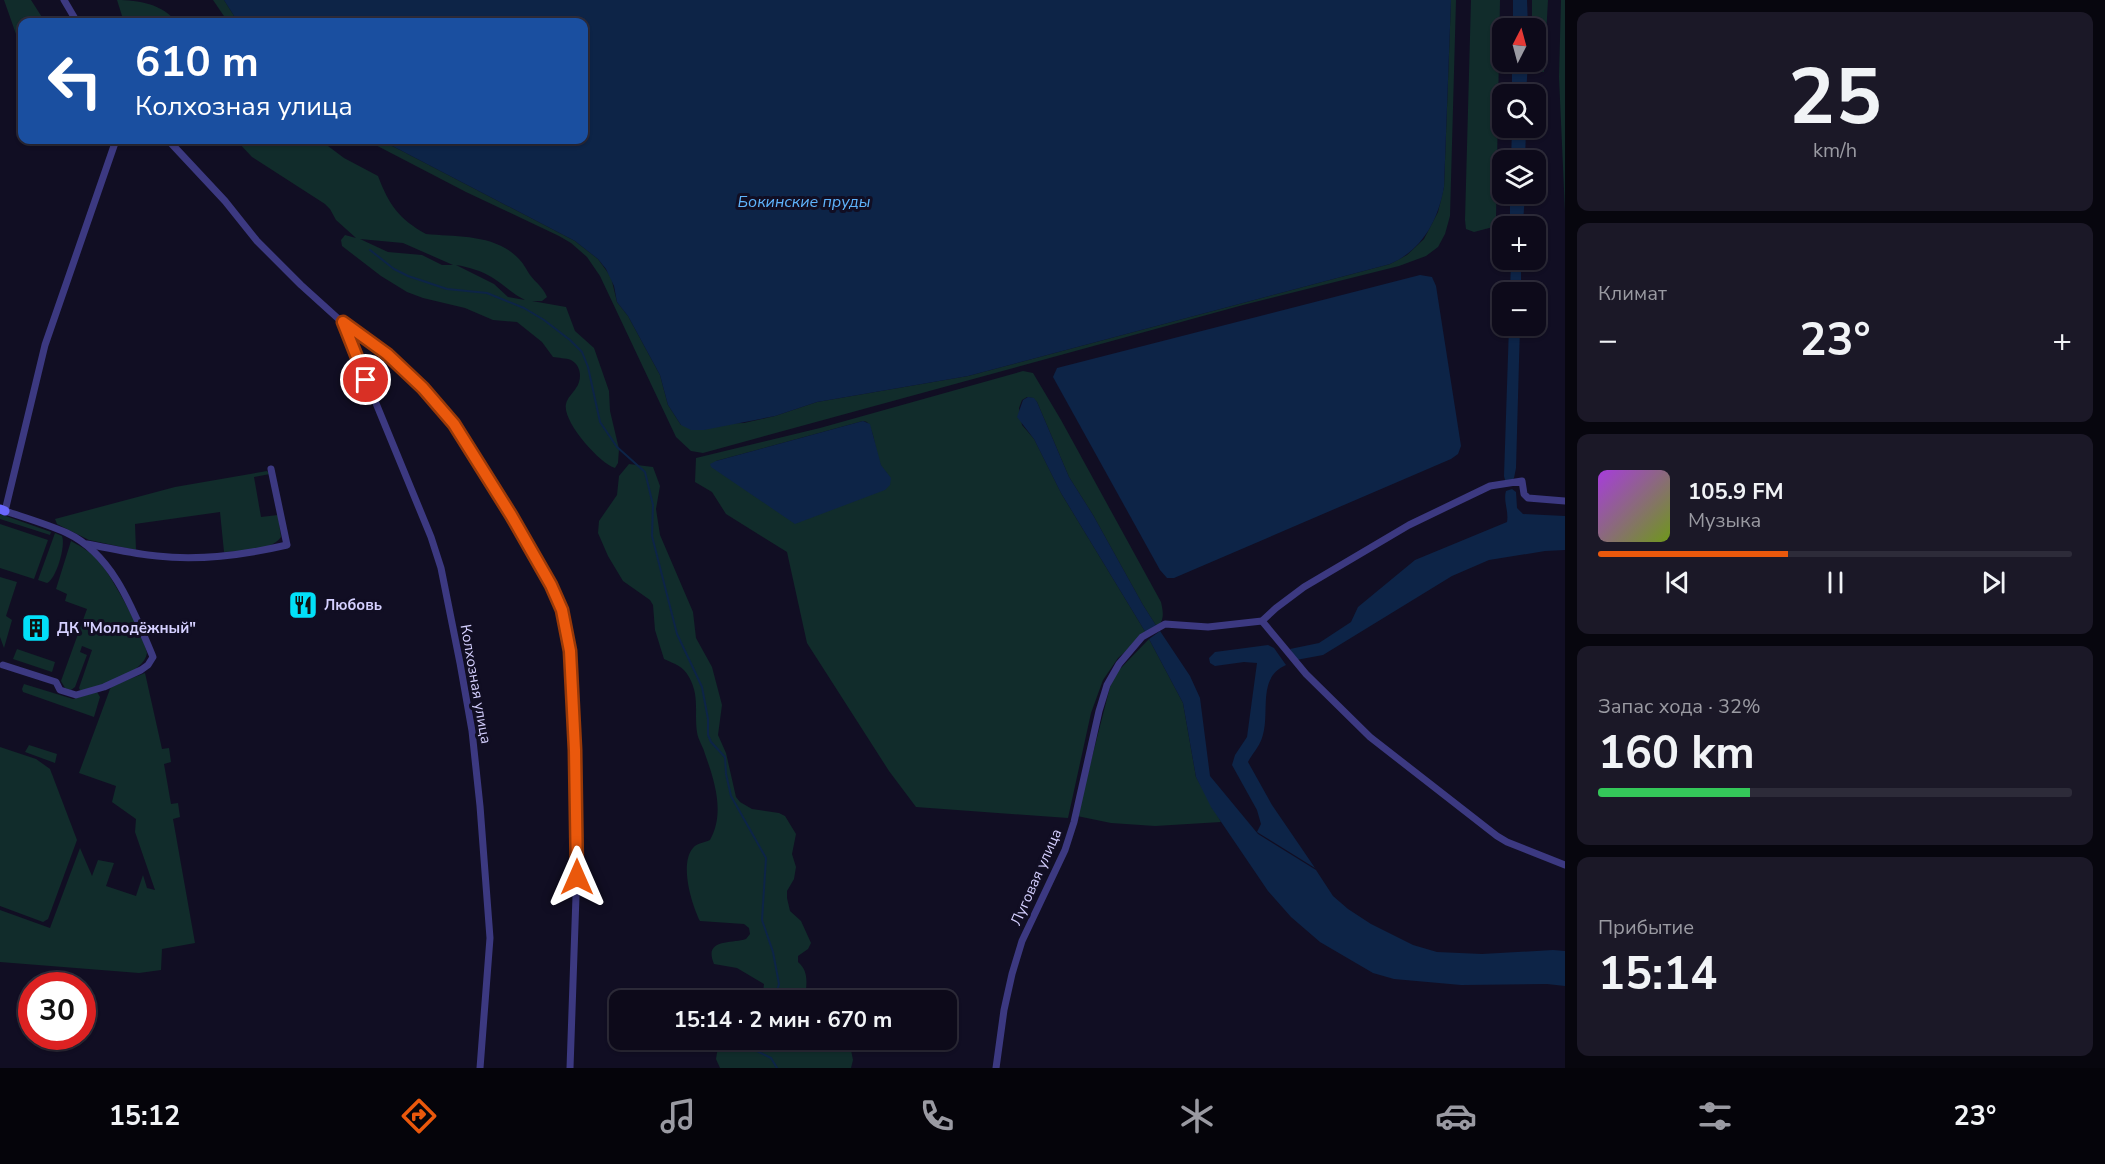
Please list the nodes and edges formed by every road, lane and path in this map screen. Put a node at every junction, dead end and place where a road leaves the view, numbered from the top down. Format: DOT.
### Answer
graph roads {
  1 [pos="64,0"];
  2 [pos="75,18"];
  3 [pos="116,144"];
  4 [pos="172,144"];
  5 [pos="343,322"];
  6 [pos="271,469"];
  7 [pos="1565,501"];
  8 [pos="3,510"];
  9 [pos="85,544"];
  10 [pos="1262,621"];
  11 [pos="3,665"];
  12 [pos="1565,865"];
  13 [pos="480,1068"];
  14 [pos="570,1068"];
  15 [pos="996,1068"];
  1 -- 2 [label="street"];
  3 -- 8 [label="street"];
  4 -- 5 [label="street"];
  5 -- 13 [label="street, Колхозная улица"];
  5 -- 14 [label="street"];
  6 -- 9 [label="street"];
  7 -- 10 [label="street"];
  8 -- 9 [label="street"];
  9 -- 11 [label="street"];
  10 -- 12 [label="street"];
  10 -- 15 [label="street, Луговая улица"];
}
